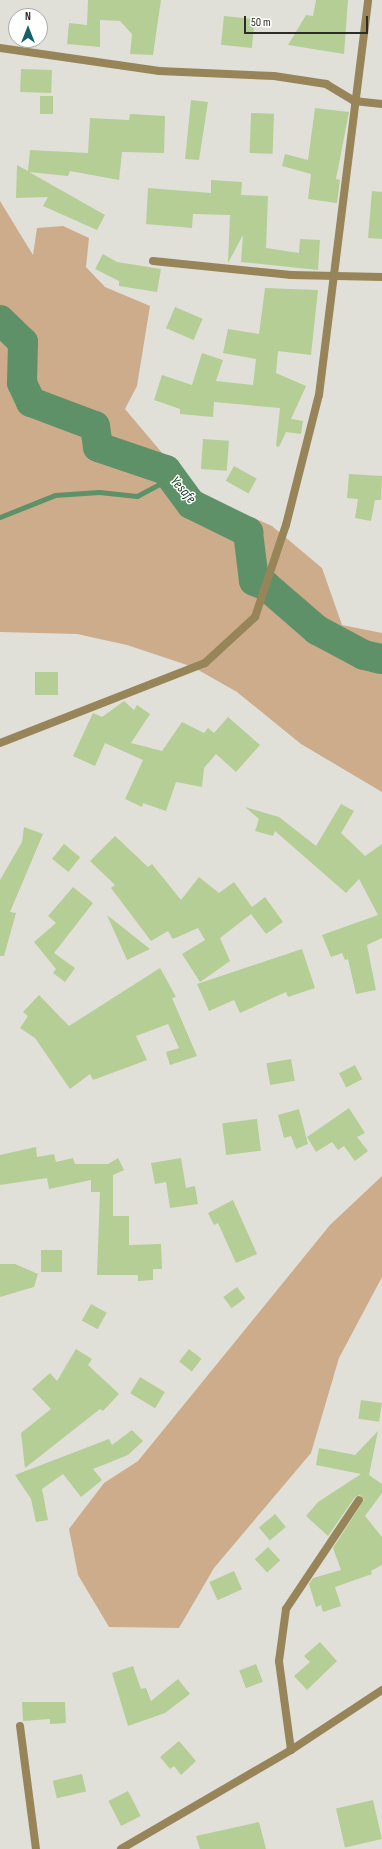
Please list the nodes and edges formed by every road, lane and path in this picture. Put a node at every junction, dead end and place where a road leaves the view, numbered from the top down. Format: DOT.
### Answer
graph roads {
  1 [pos="368,0"];
  2 [pos="0,48"];
  3 [pos="354,101"];
  4 [pos="382,104"];
  5 [pos="153,261"];
  6 [pos="335,273"];
  7 [pos="382,277"];
  8 [pos="0,743"];
  9 [pos="359,1500"];
  10 [pos="382,1690"];
  11 [pos="20,1726"];
  12 [pos="291,1750"];
  13 [pos="36,1849"];
  14 [pos="121,1849"];
  1 -- 3 [label="street"];
  2 -- 3 [label="street"];
  3 -- 4 [label="street"];
  3 -- 6 [label="street"];
  5 -- 6 [label="street"];
  6 -- 7 [label="street"];
  6 -- 8 [label="street"];
  9 -- 12 [label="street"];
  10 -- 12 [label="street"];
  11 -- 13 [label="street"];
  12 -- 14 [label="street"];
}
